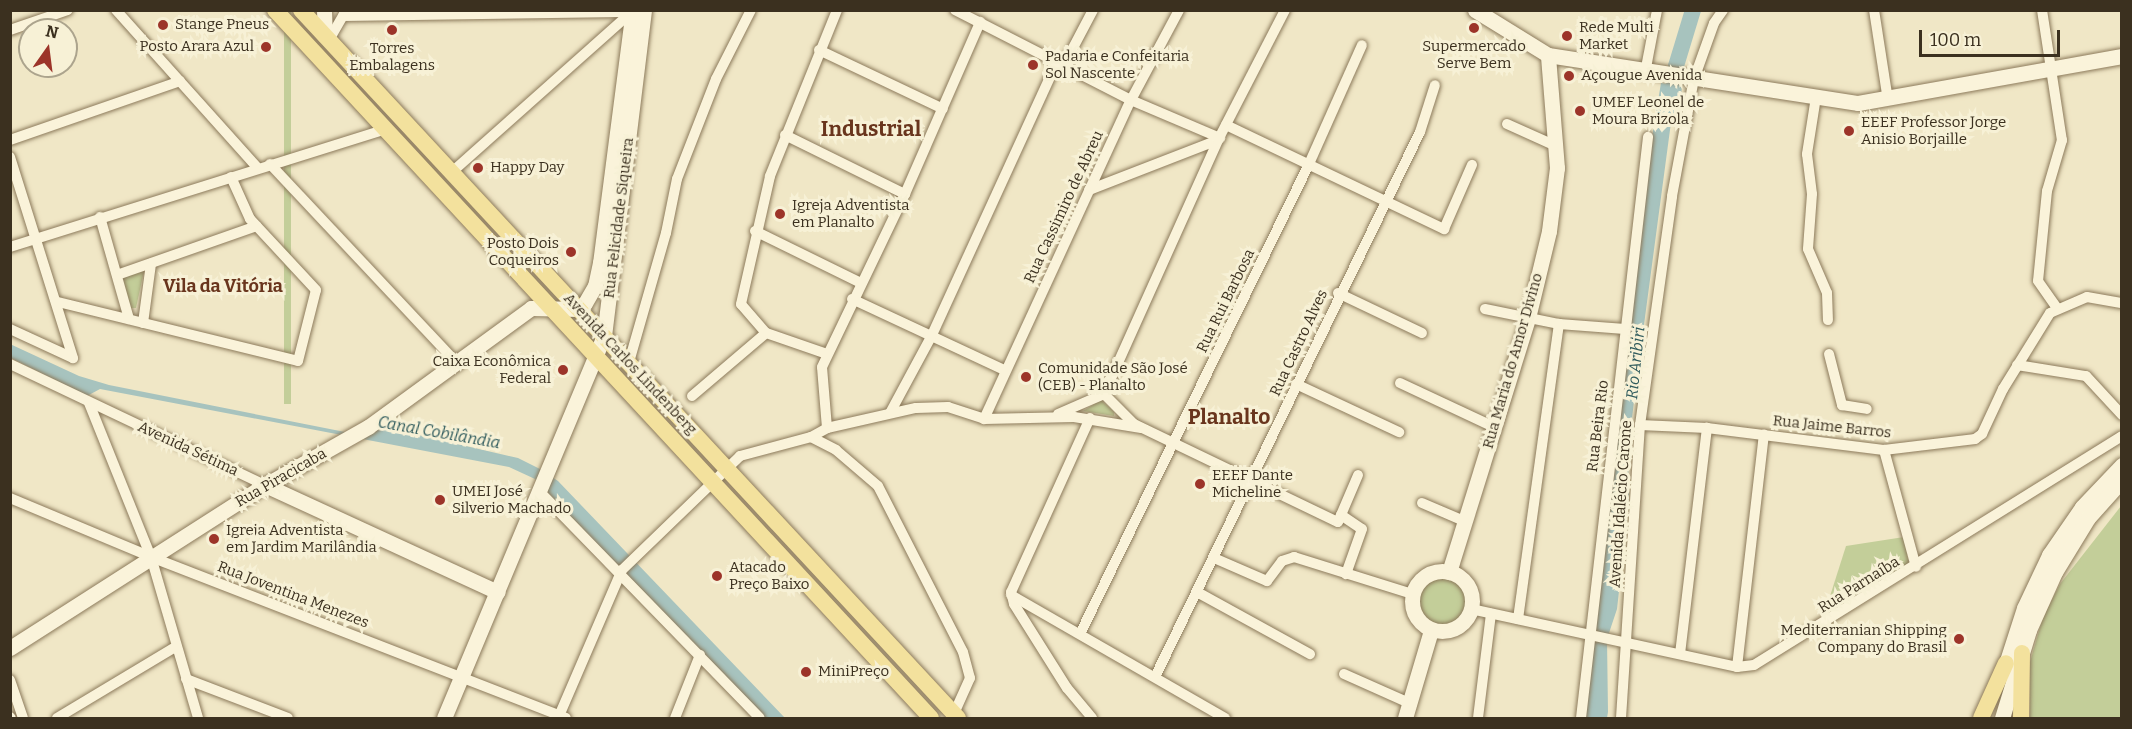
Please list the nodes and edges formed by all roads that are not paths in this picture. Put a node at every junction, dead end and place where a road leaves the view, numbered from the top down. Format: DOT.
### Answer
graph roads {
  1 [pos="68,10"];
  2 [pos="116,10"];
  3 [pos="275,10"];
  4 [pos="301,10"];
  5 [pos="324,10"];
  6 [pos="751,10"];
  7 [pos="837,10"];
  8 [pos="955,10"];
  9 [pos="1093,10"];
  10 [pos="1179,10"];
  11 [pos="1285,10"];
  12 [pos="1475,10"];
  13 [pos="1658,10"];
  14 [pos="1723,10"];
  15 [pos="2042,10"];
  16 [pos="637,11"];
  17 [pos="1874,11"];
  18 [pos="345,13"];
  19 [pos="980,22"];
  20 [pos="10,30"];
  21 [pos="327,38"];
  22 [pos="1362,45"];
  23 [pos="819,50"];
  24 [pos="1548,55"];
  25 [pos="2121,56"];
  26 [pos="1061,63"];
  27 [pos="2049,68"];
  28 [pos="1645,73"];
  29 [pos="1687,79"];
  30 [pos="180,81"];
  31 [pos="1435,85"];
  32 [pos="1816,97"];
  33 [pos="1131,100"];
  34 [pos="1888,100"];
  35 [pos="943,109"];
  36 [pos="1507,124"];
  37 [pos="1226,125"];
  38 [pos="384,130"];
  39 [pos="785,135"];
  40 [pos="1648,137"];
  41 [pos="1219,139"];
  42 [pos="10,140"];
  43 [pos="1556,146"];
  44 [pos="10,157"];
  45 [pos="270,164"];
  46 [pos="1309,164"];
  47 [pos="1472,165"];
  48 [pos="258,168"];
  49 [pos="452,172"];
  50 [pos="231,177"];
  51 [pos="1089,190"];
  52 [pos="905,194"];
  53 [pos="1384,200"];
  54 [pos="100,217"];
  55 [pos="257,226"];
  56 [pos="755,231"];
  57 [pos="36,239"];
  58 [pos="10,247"];
  59 [pos="152,264"];
  60 [pos="117,275"];
  61 [pos="861,283"];
  62 [pos="1338,293"];
  63 [pos="852,299"];
  64 [pos="58,302"];
  65 [pos="2121,303"];
  66 [pos="548,306"];
  67 [pos="2056,308"];
  68 [pos="579,309"];
  69 [pos="1485,309"];
  70 [pos="1528,318"];
  71 [pos="129,320"];
  72 [pos="1828,320"];
  73 [pos="143,323"];
  74 [pos="564,323"];
  75 [pos="1560,324"];
  76 [pos="10,329"];
  77 [pos="1625,329"];
  78 [pos="766,333"];
  79 [pos="1422,333"];
  80 [pos="604,336"];
  81 [pos="931,337"];
  82 [pos="827,354"];
  83 [pos="1828,354"];
  84 [pos="595,358"];
  85 [pos="629,362"];
  86 [pos="10,363"];
  87 [pos="456,363"];
  88 [pos="2017,365"];
  89 [pos="1004,370"];
  90 [pos="1401,383"];
  91 [pos="1296,384"];
  92 [pos="1104,394"];
  93 [pos="692,396"];
  94 [pos="89,403"];
  95 [pos="1080,405"];
  96 [pos="1867,410"];
  97 [pos="891,413"];
  98 [pos="2121,415"];
  99 [pos="984,418"];
  100 [pos="1043,418"];
  101 [pos="1084,418"];
  102 [pos="1118,418"];
  103 [pos="1640,425"];
  104 [pos="1494,427"];
  105 [pos="827,428"];
  106 [pos="1707,428"];
  107 [pos="1399,432"];
  108 [pos="1764,435"];
  109 [pos="2121,436"];
  110 [pos="811,437"];
  111 [pos="1174,442"];
  112 [pos="1884,450"];
  113 [pos="2121,465"];
  114 [pos="725,468"];
  115 [pos="1358,475"];
  116 [pos="1251,479"];
  117 [pos="2121,480"];
  118 [pos="711,483"];
  119 [pos="265,485"];
  120 [pos="541,490"];
  121 [pos="10,498"];
  122 [pos="1422,503"];
  123 [pos="1341,515"];
  124 [pos="1464,521"];
  125 [pos="151,557"];
  126 [pos="1214,558"];
  127 [pos="1916,567"];
  128 [pos="621,571"];
  129 [pos="1449,572"];
  130 [pos="1346,574"];
  131 [pos="498,591"];
  132 [pos="1197,592"];
  133 [pos="1412,594"];
  134 [pos="1011,595"];
  135 [pos="1471,609"];
  136 [pos="1491,614"];
  137 [pos="1518,619"];
  138 [pos="1431,630"];
  139 [pos="1080,634"];
  140 [pos="1590,635"];
  141 [pos="1627,643"];
  142 [pos="175,647"];
  143 [pos="10,648"];
  144 [pos="2022,653"];
  145 [pos="1310,654"];
  146 [pos="1680,654"];
  147 [pos="700,655"];
  148 [pos="2006,663"];
  149 [pos="1737,667"];
  150 [pos="1344,674"];
  151 [pos="462,676"];
  152 [pos="1155,676"];
  153 [pos="10,680"];
  154 [pos="186,680"];
  155 [pos="1409,703"];
  156 [pos="563,717"];
  157 [pos="955,717"];
  158 [pos="23,718"];
  159 [pos="57,718"];
  160 [pos="198,718"];
  161 [pos="288,718"];
  162 [pos="444,718"];
  163 [pos="675,718"];
  164 [pos="760,718"];
  165 [pos="931,718"];
  166 [pos="1092,718"];
  167 [pos="1225,718"];
  168 [pos="1404,718"];
  169 [pos="1478,718"];
  170 [pos="1581,718"];
  171 [pos="1621,718"];
  172 [pos="1981,718"];
  173 [pos="1989,718"];
  174 [pos="2002,718"];
  175 [pos="2021,718"];
  1 -- 20 [label="street"];
  2 -- 30 [label="street"];
  3 -- 38 [label="main road, Avenida Carlos Lindenberg"];
  4 -- 21 [label="main road, Avenida Carlos Lindenberg"];
  5 -- 21 [label="street"];
  6 -- 85 [label="street"];
  7 -- 23 [label="street"];
  8 -- 19 [label="street"];
  9 -- 26 [label="street"];
  10 -- 33 [label="street, Rua Cassimiro de Abreu"];
  11 -- 37 [label="street"];
  12 -- 24 [label="street"];
  13 -- 28 [label="street"];
  14 -- 29 [label="street, Avenida Idalécio Carone"];
  15 -- 27 [label="street"];
  16 -- 18 [label="street"];
  16 -- 49 [label="street"];
  16 -- 68 [label="street, Rua Felicidade Siqueira"];
  16 -- 80 [label="street, Rua Felicidade Siqueira"];
  17 -- 34 [label="street"];
  18 -- 21 [label="street"];
  19 -- 26 [label="street"];
  19 -- 35 [label="street"];
  21 -- 49 [label="main road, Avenida Carlos Lindenberg"];
  22 -- 46 [label="street, Rua Rui Barbosa"];
  23 -- 35 [label="street"];
  23 -- 39 [label="street"];
  24 -- 28 [label="street"];
  24 -- 43 [label="street, Rua Maria do Amor Divino"];
  25 -- 27 [label="street"];
  26 -- 33 [label="street"];
  26 -- 81 [label="street"];
  27 -- 34 [label="street"];
  27 -- 67 [label="street"];
  28 -- 29 [label="street"];
  29 -- 32 [label="street"];
  29 -- 103 [label="street, Avenida Idalécio Carone"];
  30 -- 42 [label="street"];
  30 -- 48 [label="street"];
  31 -- 53 [label="street, Rua Castro Alves"];
  32 -- 34 [label="street"];
  32 -- 72 [label="street"];
  33 -- 41 [label="street"];
  33 -- 51 [label="street, Rua Cassimiro de Abreu"];
  35 -- 52 [label="street"];
  36 -- 43 [label="street"];
  37 -- 41 [label="street"];
  37 -- 46 [label="street"];
  38 -- 45 [label="street"];
  38 -- 66 [label="main road, Avenida Carlos Lindenberg"];
  39 -- 52 [label="street"];
  39 -- 56 [label="street"];
  40 -- 77 [label="street, Rua Beira Rio"];
  41 -- 51 [label="street"];
  41 -- 92 [label="street"];
  43 -- 70 [label="street, Rua Maria do Amor Divino"];
  44 -- 57 [label="street"];
  45 -- 48 [label="street"];
  45 -- 87 [label="street"];
  46 -- 53 [label="street"];
  46 -- 111 [label="street, Rua Rui Barbosa"];
  47 -- 53 [label="street"];
  48 -- 50 [label="street"];
  49 -- 68 [label="main road, Avenida Carlos Lindenberg"];
  50 -- 54 [label="street"];
  50 -- 55 [label="street"];
  51 -- 89 [label="street, Rua Cassimiro de Abreu"];
  52 -- 61 [label="street"];
  53 -- 62 [label="street, Rua Castro Alves"];
  54 -- 57 [label="street"];
  54 -- 60 [label="street"];
  55 -- 59 [label="street"];
  55 -- 73 [label="street"];
  56 -- 61 [label="street"];
  56 -- 78 [label="street"];
  57 -- 58 [label="street"];
  57 -- 64 [label="street"];
  59 -- 60 [label="street"];
  59 -- 73 [label="street"];
  60 -- 71 [label="street"];
  61 -- 63 [label="street"];
  62 -- 79 [label="street"];
  62 -- 91 [label="street, Rua Castro Alves"];
  63 -- 81 [label="street"];
  63 -- 82 [label="street"];
  64 -- 71 [label="street"];
  64 -- 76 [label="street"];
  65 -- 67 [label="street"];
  66 -- 68 [label="street"];
  66 -- 74 [label="main road, Avenida Carlos Lindenberg"];
  66 -- 87 [label="street, Rua Piracicaba"];
  67 -- 88 [label="street, Rua Jaime Barros"];
  68 -- 74 [label="main road"];
  68 -- 80 [label="main road, Avenida Carlos Lindenberg"];
  69 -- 70 [label="street"];
  70 -- 75 [label="street"];
  70 -- 104 [label="street, Rua Maria do Amor Divino"];
  71 -- 73 [label="street"];
  74 -- 84 [label="main road, Avenida Carlos Lindenberg"];
  75 -- 77 [label="street"];
  75 -- 137 [label="street"];
  77 -- 140 [label="street, Rua Beira Rio"];
  78 -- 82 [label="street"];
  78 -- 93 [label="street"];
  80 -- 84 [label="street, Rua Felicidade Siqueira"];
  80 -- 85 [label="main road, Avenida Carlos Lindenberg"];
  81 -- 89 [label="street"];
  81 -- 97 [label="street"];
  82 -- 105 [label="street"];
  83 -- 96 [label="street"];
  84 -- 118 [label="main road, Avenida Carlos Lindenberg"];
  84 -- 120 [label="street, Rua Felicidade Siqueira"];
  85 -- 114 [label="main road, Avenida Carlos Lindenberg"];
  86 -- 94 [label="street, Avenida Sétima"];
  87 -- 119 [label="street, Rua Piracicaba"];
  88 -- 98 [label="street"];
  88 -- 112 [label="street, Rua Jaime Barros"];
  89 -- 99 [label="street, Rua Cassimiro de Abreu"];
  90 -- 104 [label="street"];
  91 -- 107 [label="street"];
  91 -- 116 [label="street, Rua Castro Alves"];
  92 -- 95 [label="street"];
  92 -- 102 [label="street"];
  94 -- 119 [label="street, Avenida Sétima"];
  94 -- 125 [label="street"];
  95 -- 100 [label="street"];
  95 -- 101 [label="street"];
  97 -- 99 [label="street"];
  97 -- 105 [label="street"];
  99 -- 100 [label="street"];
  100 -- 101 [label="street"];
  101 -- 102 [label="street"];
  101 -- 134 [label="street"];
  102 -- 111 [label="street"];
  103 -- 106 [label="street, Rua Jaime Barros"];
  103 -- 141 [label="street, Avenida Idalécio Carone"];
  104 -- 124 [label="street, Rua Maria do Amor Divino"];
  105 -- 110 [label="street"];
  106 -- 108 [label="street, Rua Jaime Barros"];
  106 -- 146 [label="street"];
  108 -- 112 [label="street, Rua Jaime Barros"];
  108 -- 149 [label="street"];
  109 -- 127 [label="street, Rua Parnaíba"];
  110 -- 114 [label="street"];
  110 -- 157 [label="street"];
  111 -- 116 [label="street"];
  111 -- 139 [label="street, Rua Rui Barbosa"];
  112 -- 127 [label="street"];
  113 -- 148 [label="street"];
  114 -- 118 [label="street"];
  114 -- 157 [label="main road, Avenida Carlos Lindenberg"];
  115 -- 123 [label="street"];
  116 -- 123 [label="street"];
  116 -- 126 [label="street, Rua Castro Alves"];
  117 -- 144 [label="street"];
  118 -- 128 [label="street"];
  118 -- 165 [label="main road, Avenida Carlos Lindenberg"];
  119 -- 125 [label="street, Rua Piracicaba"];
  119 -- 131 [label="street, Avenida Sétima"];
  120 -- 128 [label="street"];
  120 -- 131 [label="street, Rua Felicidade Siqueira"];
  121 -- 125 [label="street, Rua Joventina Menezes"];
  122 -- 124 [label="street"];
  123 -- 130 [label="street"];
  124 -- 129 [label="street, Rua Maria do Amor Divino"];
  125 -- 142 [label="street"];
  125 -- 143 [label="street, Rua Piracicaba"];
  125 -- 151 [label="street, Rua Joventina Menezes"];
  126 -- 130 [label="street"];
  126 -- 132 [label="street, Rua Castro Alves"];
  127 -- 149 [label="street, Rua Parnaíba"];
  128 -- 147 [label="street"];
  128 -- 156 [label="street"];
  129 -- 133 [label="street"];
  129 -- 135 [label="street"];
  130 -- 133 [label="street"];
  131 -- 151 [label="street, Rua Felicidade Siqueira"];
  132 -- 145 [label="street"];
  132 -- 152 [label="street, Rua Castro Alves"];
  133 -- 138 [label="street"];
  134 -- 139 [label="street"];
  134 -- 166 [label="street"];
  135 -- 136 [label="street, Rua Parnaíba"];
  135 -- 138 [label="street"];
  136 -- 137 [label="street, Rua Parnaíba"];
  136 -- 169 [label="street"];
  137 -- 140 [label="street, Rua Parnaíba"];
  138 -- 155 [label="street"];
  139 -- 152 [label="street"];
  140 -- 141 [label="street, Rua Parnaíba"];
  140 -- 170 [label="street, Rua Beira Rio"];
  141 -- 146 [label="street, Rua Parnaíba"];
  141 -- 171 [label="street, Avenida Idalécio Carone"];
  142 -- 154 [label="street"];
  142 -- 159 [label="street"];
  144 -- 174 [label="street"];
  144 -- 175 [label="main road"];
  146 -- 149 [label="street, Rua Parnaíba"];
  147 -- 163 [label="street"];
  147 -- 164 [label="street"];
  148 -- 172 [label="main road"];
  148 -- 173 [label="street"];
  150 -- 155 [label="street"];
  151 -- 156 [label="street, Rua Joventina Menezes"];
  151 -- 162 [label="street, Rua Felicidade Siqueira"];
  152 -- 167 [label="street"];
  153 -- 158 [label="street"];
  154 -- 160 [label="street"];
  154 -- 161 [label="street"];
  155 -- 168 [label="street"];
}
